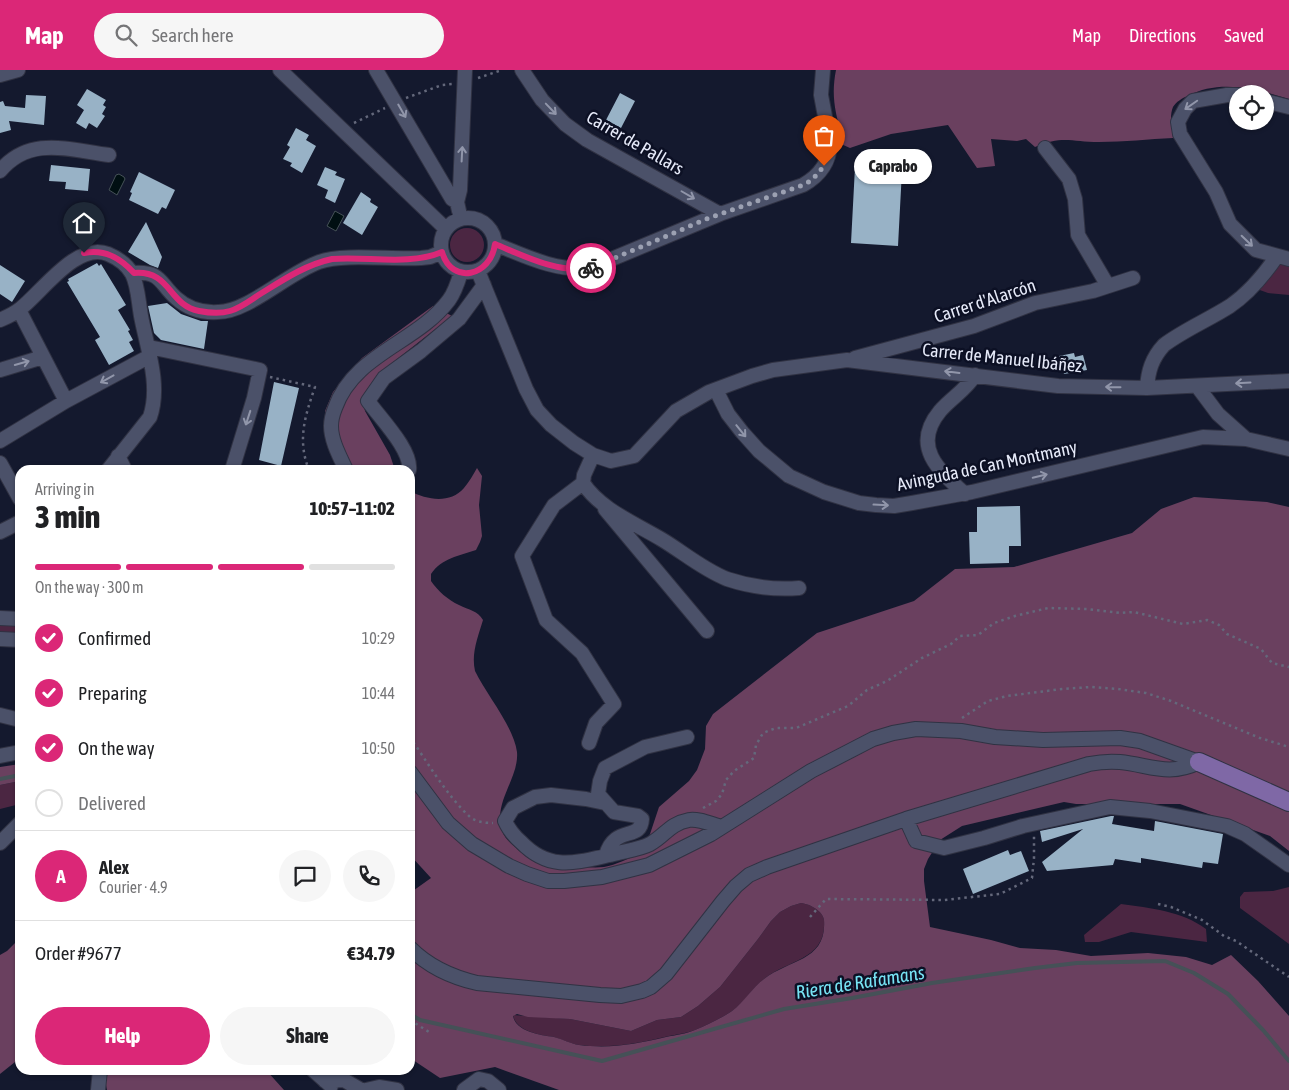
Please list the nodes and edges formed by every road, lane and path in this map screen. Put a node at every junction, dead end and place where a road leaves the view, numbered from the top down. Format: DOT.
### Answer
graph roads {
  1 [pos="18,70"];
  2 [pos="280,70"];
  3 [pos="376,70"];
  4 [pos="502,70"];
  5 [pos="522,70"];
  6 [pos="823,70"];
  7 [pos="0,75"];
  8 [pos="465,76"];
  9 [pos="1229,95"];
  10 [pos="396,102"];
  11 [pos="1274,103"];
  12 [pos="1289,107"];
  13 [pos="342,130"];
  14 [pos="1045,148"];
  15 [pos="109,155"];
  16 [pos="0,171"];
  17 [pos="455,195"];
  18 [pos="720,214"];
  19 [pos="462,218"];
  20 [pos="446,229"];
  21 [pos="495,244"];
  22 [pos="442,252"];
  23 [pos="1283,258"];
  24 [pos="478,271"];
  25 [pos="461,272"];
  26 [pos="134,273"];
  27 [pos="1133,278"];
  28 [pos="484,285"];
  29 [pos="1108,286"];
  30 [pos="19,310"];
  31 [pos="0,320"];
  32 [pos="149,351"];
  33 [pos="44,357"];
  34 [pos="847,360"];
  35 [pos="0,370"];
  36 [pos="259,372"];
  37 [pos="975,375"];
  38 [pos="1289,381"];
  39 [pos="1197,386"];
  40 [pos="1147,388"];
  41 [pos="716,390"];
  42 [pos="66,401"];
  43 [pos="1218,414"];
  44 [pos="1203,438"];
  45 [pos="1246,439"];
  46 [pos="0,441"];
  47 [pos="1289,449"];
  48 [pos="594,455"];
  49 [pos="118,456"];
  50 [pos="0,463"];
  51 [pos="112,465"];
  52 [pos="122,465"];
  53 [pos="234,465"];
  54 [pos="307,465"];
  55 [pos="344,465"];
  56 [pos="410,465"];
  57 [pos="583,483"];
  58 [pos="15,489"];
  59 [pos="966,494"];
  60 [pos="604,504"];
  61 [pos="15,524"];
  62 [pos="0,532"];
  63 [pos="799,588"];
  64 [pos="0,618"];
  65 [pos="15,618"];
  66 [pos="706,631"];
  67 [pos="0,639"];
  68 [pos="15,640"];
  69 [pos="1289,666"];
  70 [pos="0,715"];
  71 [pos="15,719"];
  72 [pos="947,730"];
  73 [pos="687,737"];
  74 [pos="589,743"];
  75 [pos="415,744"];
  76 [pos="1289,747"];
  77 [pos="15,753"];
  78 [pos="0,756"];
  79 [pos="1199,762"];
  80 [pos="415,779"];
  81 [pos="1289,802"];
  82 [pos="605,803"];
  83 [pos="692,819"];
  84 [pos="906,819"];
  85 [pos="505,821"];
  86 [pos="1031,824"];
  87 [pos="722,827"];
  88 [pos="15,828"];
  89 [pos="0,843"];
  90 [pos="606,855"];
  91 [pos="1289,865"];
  92 [pos="1158,904"];
  93 [pos="810,916"];
  94 [pos="415,952"];
  95 [pos="1289,977"];
  96 [pos="415,1023"];
  97 [pos="429,1032"];
  98 [pos="100,1075"];
  99 [pos="318,1075"];
  100 [pos="325,1081"];
  101 [pos="98,1090"];
  102 [pos="336,1090"];
  103 [pos="360,1090"];
  104 [pos="366,1090"];
  105 [pos="398,1090"];
  106 [pos="464,1090"];
  107 [pos="499,1090"];
  1 -- 7 [label="street"];
  2 -- 13 [label="street"];
  3 -- 10 [label="street"];
  4 -- 8 [label="path"];
  5 -- 18 [label="street, Carrer de Pallars, one-way"];
  6 -- 18 [label="street"];
  8 -- 10 [label="path"];
  17 -- 8 [label="street, one-way"];
  9 -- 23 [label="street, one-way"];
  10 -- 13 [label="path"];
  10 -- 17 [label="street, one-way"];
  11 -- 12 [label="street"];
  13 -- 20 [label="street"];
  14 -- 29 [label="street"];
  15 -- 16 [label="street"];
  17 -- 19 [label="street"];
  18 -- 21 [label="street"];
  19 -- 20 [label="street"];
  19 -- 21 [label="street"];
  20 -- 22 [label="street"];
  21 -- 24 [label="street"];
  22 -- 25 [label="street"];
  22 -- 26 [label="street"];
  23 -- 40 [label="street"];
  24 -- 25 [label="street"];
  24 -- 28 [label="street"];
  25 -- 55 [label="street"];
  26 -- 30 [label="street"];
  26 -- 32 [label="street"];
  27 -- 29 [label="street, Carrer d'Alarcón"];
  28 -- 48 [label="street"];
  28 -- 56 [label="street"];
  29 -- 34 [label="street, Carrer d'Alarcón"];
  30 -- 31 [label="street"];
  30 -- 33 [label="street"];
  32 -- 36 [label="street"];
  32 -- 42 [label="street, one-way"];
  32 -- 49 [label="street"];
  35 -- 33 [label="street, one-way"];
  33 -- 42 [label="street"];
  37 -- 34 [label="street, Carrer de Manuel Ibáñez, one-way"];
  34 -- 41 [label="street, Carrer de Manuel Ibáñez"];
  36 -- 53 [label="street, one-way"];
  36 -- 54 [label="path"];
  40 -- 37 [label="street, Carrer de Manuel Ibáñez, one-way"];
  37 -- 59 [label="street"];
  38 -- 39 [label="street, Carrer de Manuel Ibáñez, one-way"];
  39 -- 40 [label="street, Carrer de Manuel Ibáñez"];
  39 -- 43 [label="street, Avinguda de Can Montmany"];
  41 -- 48 [label="street"];
  41 -- 59 [label="street, Avinguda de Can Montmany, one-way"];
  42 -- 46 [label="street"];
  43 -- 44 [label="street"];
  43 -- 45 [label="street, Avinguda de Can Montmany"];
  44 -- 45 [label="street, Avinguda de Can Montmany"];
  59 -- 44 [label="street, Avinguda de Can Montmany, one-way"];
  45 -- 47 [label="street, Avinguda de Can Montmany"];
  48 -- 57 [label="street"];
  49 -- 51 [label="street"];
  49 -- 52 [label="street"];
  50 -- 58 [label="street"];
  57 -- 60 [label="street"];
  57 -- 74 [label="street"];
  60 -- 63 [label="street"];
  60 -- 66 [label="street"];
  61 -- 62 [label="street"];
  64 -- 65 [label="street"];
  67 -- 68 [label="street"];
  69 -- 83 [label="path"];
  70 -- 71 [label="street"];
  72 -- 76 [label="path"];
  72 -- 79 [label="street"];
  72 -- 87 [label="street"];
  73 -- 82 [label="street"];
  75 -- 85 [label="path"];
  77 -- 78 [label="street"];
  79 -- 81 [label="main road"];
  79 -- 84 [label="street"];
  80 -- 87 [label="street"];
  82 -- 85 [label="street"];
  82 -- 90 [label="street"];
  83 -- 87 [label="street"];
  83 -- 90 [label="street"];
  84 -- 86 [label="street"];
  84 -- 94 [label="street"];
  85 -- 90 [label="street"];
  86 -- 91 [label="street"];
  86 -- 93 [label="path"];
  88 -- 89 [label="street"];
  92 -- 95 [label="path"];
  96 -- 97 [label="path"];
  98 -- 101 [label="street"];
  99 -- 100 [label="street"];
  100 -- 102 [label="street"];
  100 -- 103 [label="street"];
  104 -- 105 [label="street"];
  106 -- 107 [label="street"];
}
